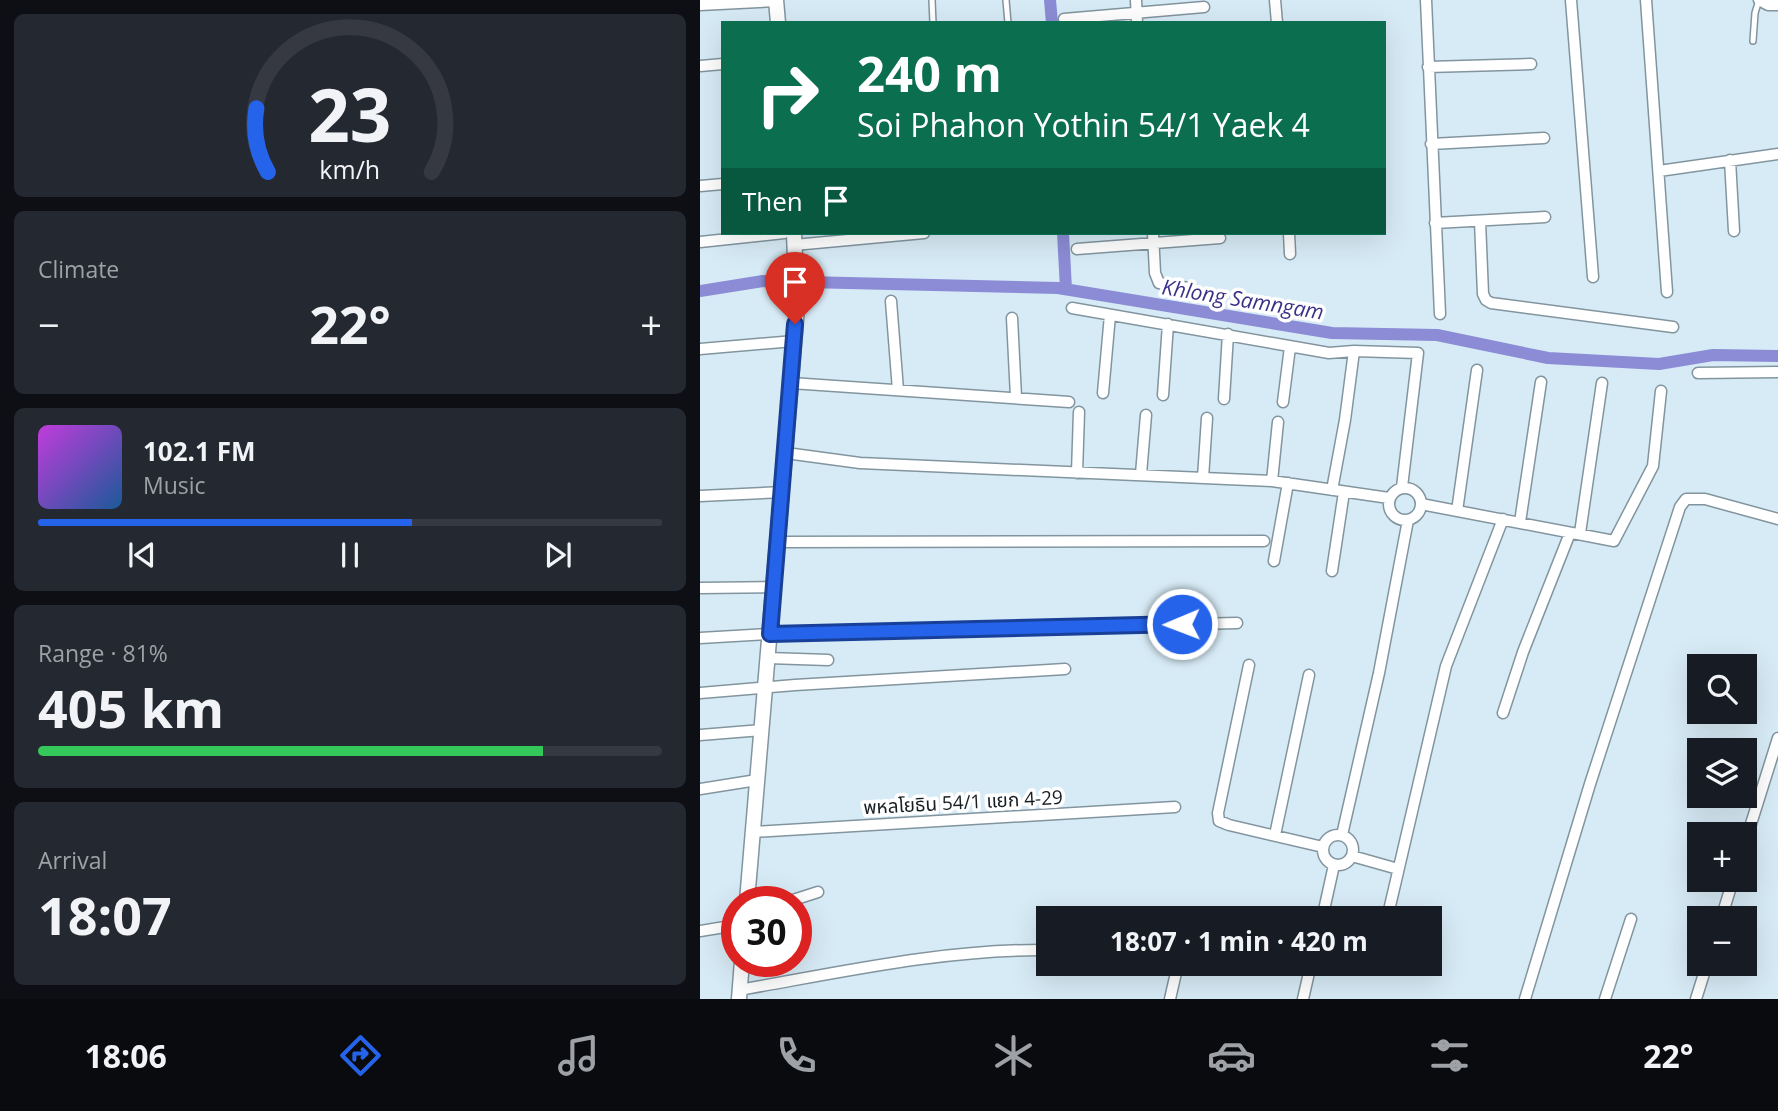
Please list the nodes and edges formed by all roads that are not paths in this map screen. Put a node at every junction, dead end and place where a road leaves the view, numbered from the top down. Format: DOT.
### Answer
graph roads {
  1 [pos="776,0"];
  2 [pos="932,0"];
  3 [pos="1006,0"];
  4 [pos="1136,0"];
  5 [pos="1275,0"];
  6 [pos="1426,0"];
  7 [pos="1571,0"];
  8 [pos="1646,0"];
  9 [pos="1759,0"];
  10 [pos="700,5"];
  11 [pos="1778,5"];
  12 [pos="1205,8"];
  13 [pos="1137,18"];
  14 [pos="1064,19"];
  15 [pos="778,21"];
  16 [pos="933,21"];
  17 [pos="1009,21"];
  18 [pos="1277,21"];
  19 [pos="1753,41"];
  20 [pos="721,64"];
  21 [pos="1531,64"];
  22 [pos="700,66"];
  23 [pos="1428,67"];
  24 [pos="1544,138"];
  25 [pos="1431,144"];
  26 [pos="1778,154"];
  27 [pos="1730,160"];
  28 [pos="1659,171"];
  29 [pos="721,184"];
  30 [pos="700,186"];
  31 [pos="1545,217"];
  32 [pos="1480,221"];
  33 [pos="1435,223"];
  34 [pos="1734,231"];
  35 [pos="765,235"];
  36 [pos="881,235"];
  37 [pos="1289,235"];
  38 [pos="1153,238"];
  39 [pos="1220,238"];
  40 [pos="794,239"];
  41 [pos="700,242"];
  42 [pos="1077,249"];
  43 [pos="1290,254"];
  44 [pos="1593,277"];
  45 [pos="1188,288"];
  46 [pos="1667,292"];
  47 [pos="891,301"];
  48 [pos="1072,308"];
  49 [pos="1440,314"];
  50 [pos="1110,315"];
  51 [pos="1012,318"];
  52 [pos="1168,324"];
  53 [pos="1673,327"];
  54 [pos="1228,334"];
  55 [pos="794,341"];
  56 [pos="1290,347"];
  57 [pos="700,349"];
  58 [pos="1354,351"];
  59 [pos="1477,370"];
  60 [pos="1778,372"];
  61 [pos="1698,373"];
  62 [pos="1541,382"];
  63 [pos="791,383"];
  64 [pos="1602,383"];
  65 [pos="898,390"];
  66 [pos="1661,391"];
  67 [pos="1104,393"];
  68 [pos="1163,395"];
  69 [pos="1016,397"];
  70 [pos="1224,399"];
  71 [pos="1069,402"];
  72 [pos="1283,402"];
  73 [pos="1079,412"];
  74 [pos="1146,415"];
  75 [pos="1207,418"];
  76 [pos="1278,422"];
  77 [pos="786,453"];
  78 [pos="1077,473"];
  79 [pos="1141,474"];
  80 [pos="1203,478"];
  81 [pos="1272,481"];
  82 [pos="1288,483"];
  83 [pos="1402,487"];
  84 [pos="1332,490"];
  85 [pos="783,492"];
  86 [pos="1344,492"];
  87 [pos="700,496"];
  88 [pos="1390,498"];
  89 [pos="1421,504"];
  90 [pos="1457,511"];
  91 [pos="1503,519"];
  92 [pos="1778,519"];
  93 [pos="1408,520"];
  94 [pos="1520,522"];
  95 [pos="1575,533"];
  96 [pos="1264,541"];
  97 [pos="779,542"];
  98 [pos="1274,561"];
  99 [pos="1332,571"];
  100 [pos="774,587"];
  101 [pos="700,588"];
  102 [pos="1237,623"];
  103 [pos="770,634"];
  104 [pos="700,638"];
  105 [pos="768,658"];
  106 [pos="828,660"];
  107 [pos="1250,665"];
  108 [pos="1065,669"];
  109 [pos="1309,674"];
  110 [pos="765,689"];
  111 [pos="700,693"];
  112 [pos="1503,713"];
  113 [pos="762,730"];
  114 [pos="700,736"];
  115 [pos="1778,738"];
  116 [pos="757,780"];
  117 [pos="700,789"];
  118 [pos="1175,807"];
  119 [pos="1752,822"];
  120 [pos="752,832"];
  121 [pos="1275,835"];
  122 [pos="1342,835"];
  123 [pos="1323,847"];
  124 [pos="1352,856"];
  125 [pos="1334,865"];
  126 [pos="1398,869"];
  127 [pos="748,886"];
  128 [pos="818,892"];
  129 [pos="812,894"];
  130 [pos="1325,906"];
  131 [pos="1390,906"];
  132 [pos="1631,919"];
  133 [pos="721,928"];
  134 [pos="700,931"];
  135 [pos="1036,950"];
  136 [pos="1175,976"];
  137 [pos="1308,976"];
  138 [pos="1703,976"];
  139 [pos="739,994"];
  140 [pos="1170,999"];
  141 [pos="1303,999"];
  142 [pos="1525,999"];
  143 [pos="1605,999"];
  144 [pos="1696,999"];
  1 -- 10 [label="street"];
  1 -- 15 [label="street"];
  2 -- 16 [label="lane"];
  3 -- 17 [label="lane"];
  4 -- 13 [label="street"];
  5 -- 18 [label="street"];
  6 -- 23 [label="street"];
  7 -- 44 [label="street"];
  8 -- 28 [label="street"];
  9 -- 11 [label="street"];
  9 -- 19 [label="lane"];
  12 -- 13 [label="street"];
  13 -- 14 [label="street"];
  20 -- 22 [label="street"];
  21 -- 23 [label="street"];
  23 -- 25 [label="street"];
  24 -- 25 [label="street"];
  25 -- 33 [label="street"];
  26 -- 27 [label="street"];
  27 -- 28 [label="street"];
  27 -- 34 [label="street"];
  28 -- 46 [label="street"];
  29 -- 30 [label="street"];
  31 -- 32 [label="street"];
  32 -- 33 [label="street"];
  32 -- 53 [label="street"];
  33 -- 49 [label="street"];
  35 -- 41 [label="street"];
  36 -- 40 [label="street"];
  37 -- 43 [label="street"];
  38 -- 39 [label="street"];
  38 -- 42 [label="street"];
  38 -- 45 [label="street"];
  40 -- 55 [label="street"];
  47 -- 65 [label="street"];
  48 -- 50 [label="street"];
  50 -- 52 [label="street"];
  50 -- 67 [label="street"];
  51 -- 69 [label="street"];
  52 -- 54 [label="street"];
  52 -- 68 [label="street"];
  54 -- 56 [label="street"];
  54 -- 70 [label="street"];
  55 -- 57 [label="street"];
  55 -- 63 [label="street"];
  56 -- 58 [label="street"];
  56 -- 72 [label="street"];
  58 -- 83 [label="street"];
  58 -- 84 [label="street"];
  59 -- 90 [label="street"];
  60 -- 61 [label="street"];
  62 -- 94 [label="street"];
  63 -- 65 [label="street"];
  63 -- 77 [label="street"];
  64 -- 95 [label="street"];
  65 -- 69 [label="street"];
  66 -- 95 [label="street"];
  69 -- 71 [label="street"];
  73 -- 78 [label="street"];
  74 -- 79 [label="street"];
  75 -- 80 [label="street"];
  76 -- 81 [label="street"];
  77 -- 78 [label="street"];
  77 -- 85 [label="street"];
  78 -- 79 [label="street"];
  79 -- 80 [label="street"];
  80 -- 81 [label="street"];
  81 -- 82 [label="street"];
  82 -- 84 [label="street"];
  82 -- 98 [label="street"];
  83 -- 88 [label="street"];
  83 -- 89 [label="street"];
  84 -- 86 [label="street"];
  85 -- 87 [label="street"];
  85 -- 97 [label="street"];
  86 -- 88 [label="street"];
  86 -- 99 [label="street"];
  88 -- 93 [label="street"];
  89 -- 90 [label="street"];
  89 -- 93 [label="street"];
  90 -- 91 [label="street"];
  91 -- 94 [label="street"];
  91 -- 126 [label="street"];
  92 -- 142 [label="street"];
  93 -- 122 [label="street"];
  94 -- 95 [label="street"];
  95 -- 112 [label="street"];
  96 -- 97 [label="street"];
  97 -- 100 [label="street"];
  100 -- 101 [label="street"];
  100 -- 103 [label="street"];
  102 -- 103 [label="street"];
  103 -- 104 [label="street"];
  103 -- 105 [label="street"];
  105 -- 106 [label="street"];
  105 -- 110 [label="street"];
  107 -- 121 [label="street"];
  108 -- 110 [label="street"];
  109 -- 121 [label="street"];
  110 -- 111 [label="street"];
  110 -- 113 [label="street"];
  113 -- 114 [label="street"];
  113 -- 116 [label="street"];
  115 -- 119 [label="street"];
  116 -- 117 [label="street"];
  116 -- 120 [label="street"];
  118 -- 120 [label="street, พหลโยธิน 54/1 แยก 4-29"];
  120 -- 127 [label="street"];
  121 -- 123 [label="street"];
  122 -- 123 [label="street"];
  122 -- 124 [label="street"];
  123 -- 125 [label="street"];
  124 -- 125 [label="street"];
  124 -- 126 [label="street"];
  125 -- 130 [label="street"];
  126 -- 131 [label="street"];
  128 -- 129 [label="street"];
  132 -- 143 [label="street"];
  133 -- 134 [label="street"];
  135 -- 139 [label="street"];
  136 -- 140 [label="street"];
  137 -- 141 [label="street"];
  138 -- 144 [label="street"];
}
